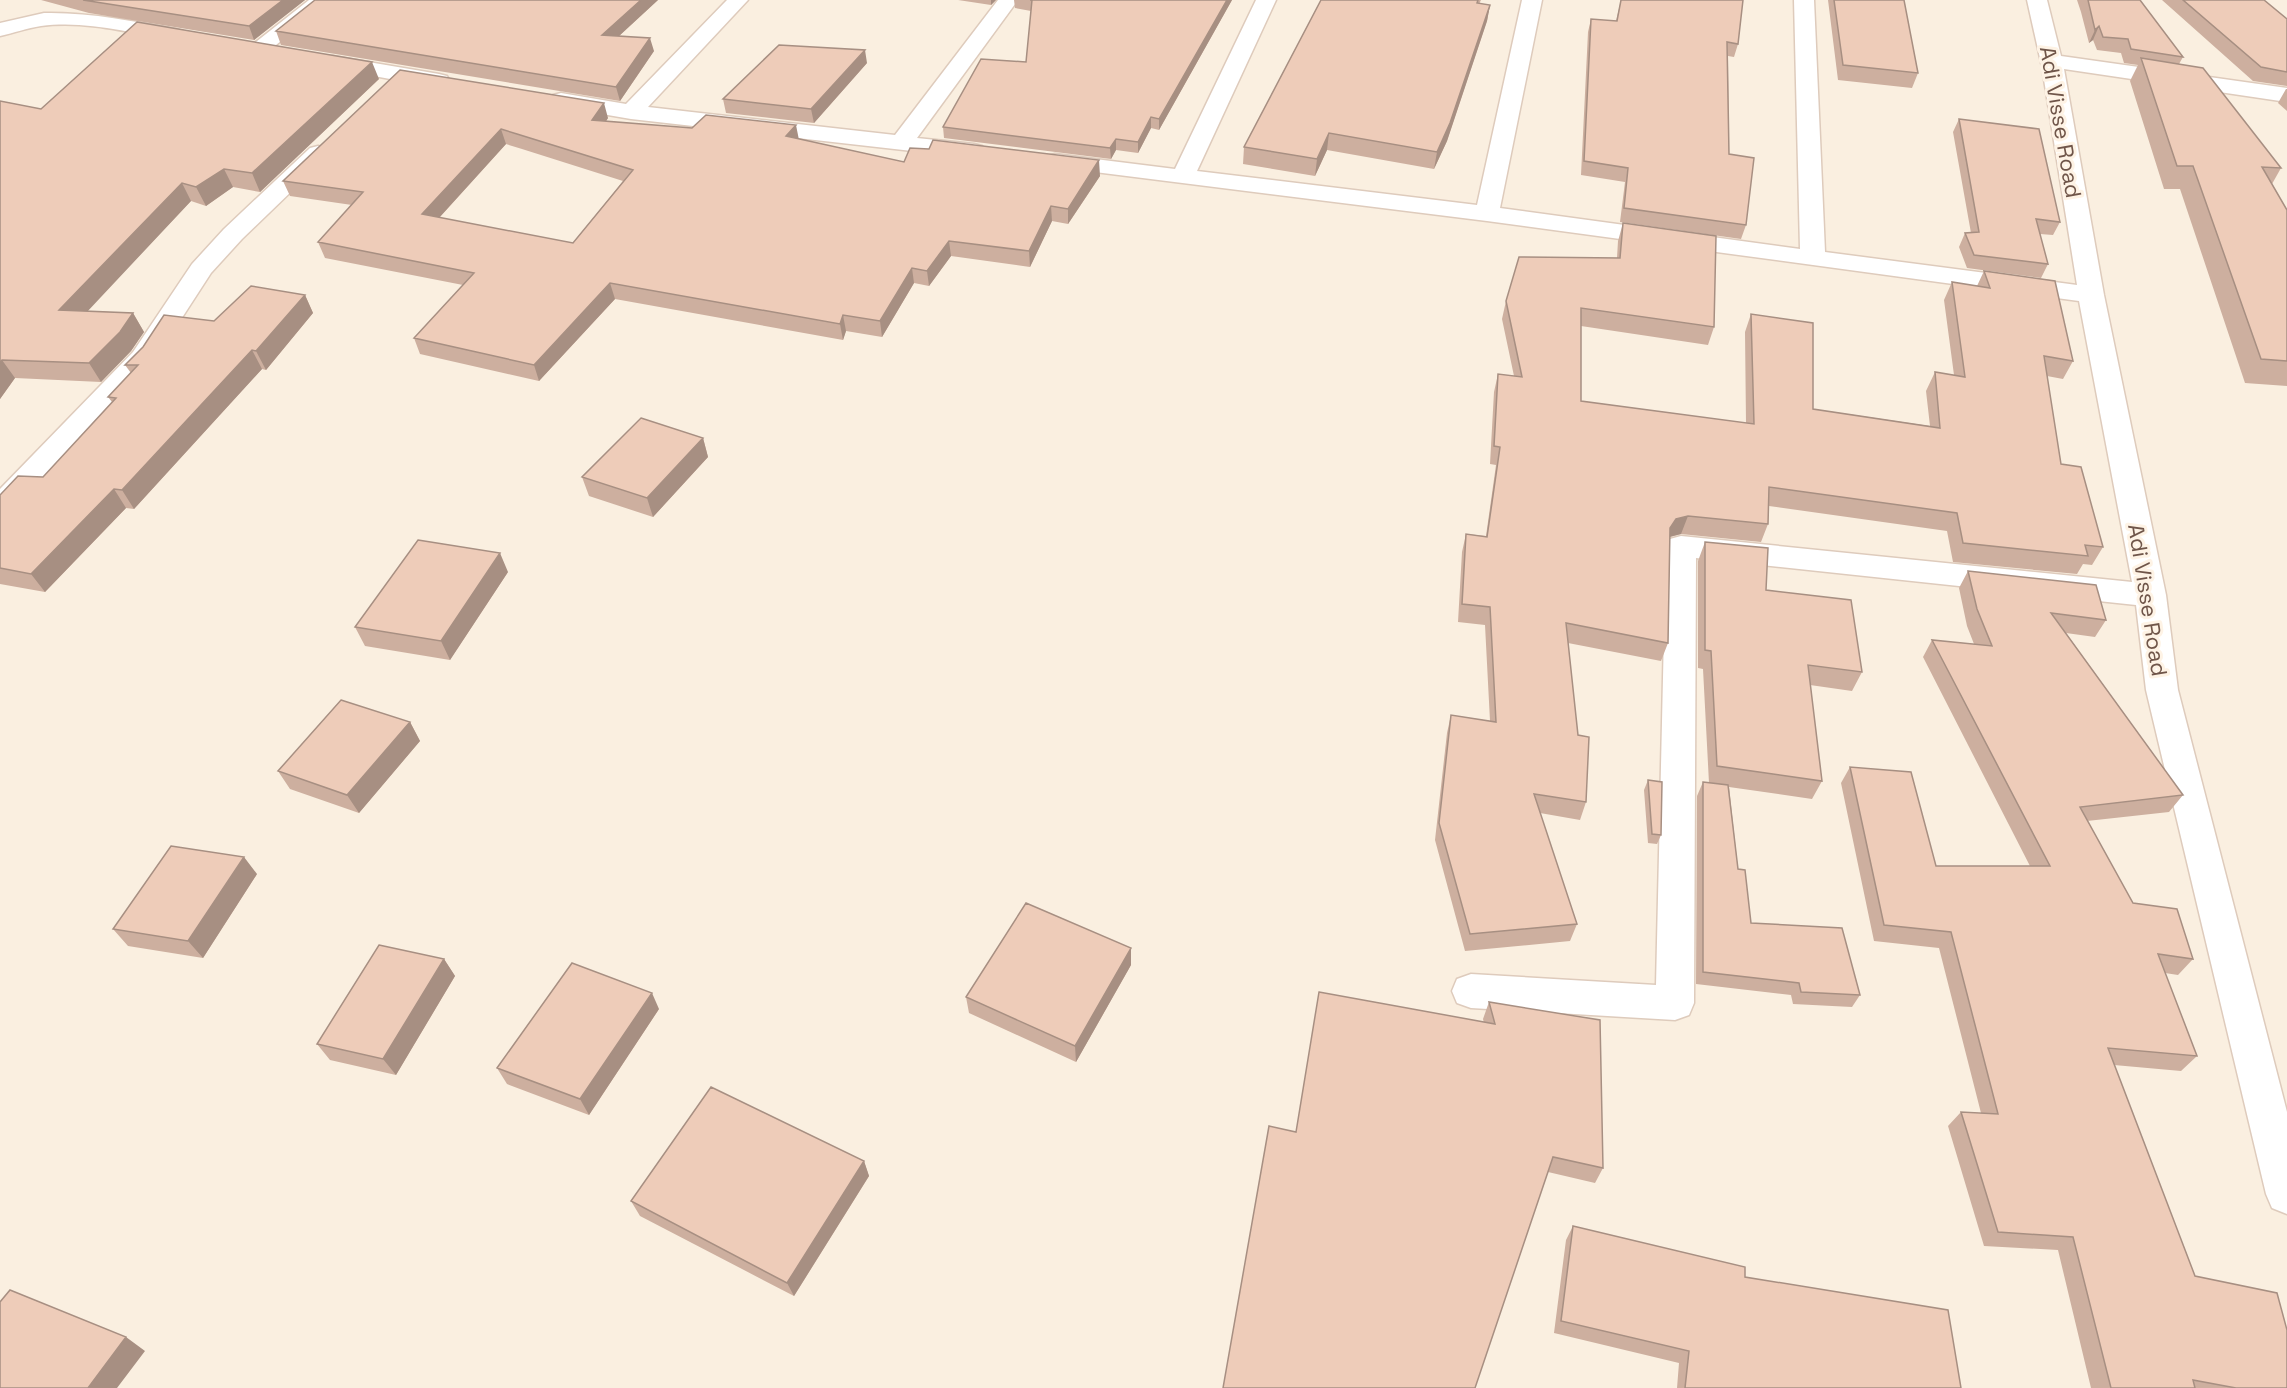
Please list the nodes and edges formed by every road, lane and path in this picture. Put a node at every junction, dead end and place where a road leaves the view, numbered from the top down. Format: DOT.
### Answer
graph roads {
  1 [pos="322,0"];
  2 [pos="738,0"];
  3 [pos="1008,0"];
  4 [pos="1266,0"];
  5 [pos="1532,0"];
  6 [pos="1804,0"];
  7 [pos="2037,0"];
  8 [pos="39,9"];
  9 [pos="0,30"];
  10 [pos="200,39"];
  11 [pos="235,45"];
  12 [pos="259,48"];
  13 [pos="2051,61"];
  14 [pos="460,84"];
  15 [pos="2287,95"];
  16 [pos="540,96"];
  17 [pos="631,112"];
  18 [pos="333,139"];
  19 [pos="902,142"];
  20 [pos="996,154"];
  21 [pos="1031,158"];
  22 [pos="1183,177"];
  23 [pos="1487,214"];
  24 [pos="1813,258"];
  25 [pos="2091,295"];
  26 [pos="0,507"];
  27 [pos="2150,595"];
  28 [pos="1471,991"];
  29 [pos="2287,1194"];
  1 -- 12 [label="street"];
  2 -- 17 [label="street"];
  3 -- 19 [label="street"];
  4 -- 22 [label="street"];
  5 -- 23 [label="street"];
  6 -- 24 [label="street"];
  7 -- 13 [label="street, Adi Visse Road"];
  8 -- 9 [label="street"];
  8 -- 10 [label="street"];
  11 -- 12 [label="street"];
  12 -- 14 [label="street"];
  13 -- 15 [label="street"];
  13 -- 25 [label="street, Adi Visse Road"];
  16 -- 17 [label="street"];
  17 -- 19 [label="street"];
  18 -- 26 [label="street"];
  19 -- 20 [label="street"];
  21 -- 22 [label="street"];
  22 -- 23 [label="street"];
  23 -- 24 [label="street"];
  24 -- 25 [label="street"];
  25 -- 27 [label="street, Adi Visse Road"];
  27 -- 28 [label="street"];
  27 -- 29 [label="street, Adi Visse Road"];
}
